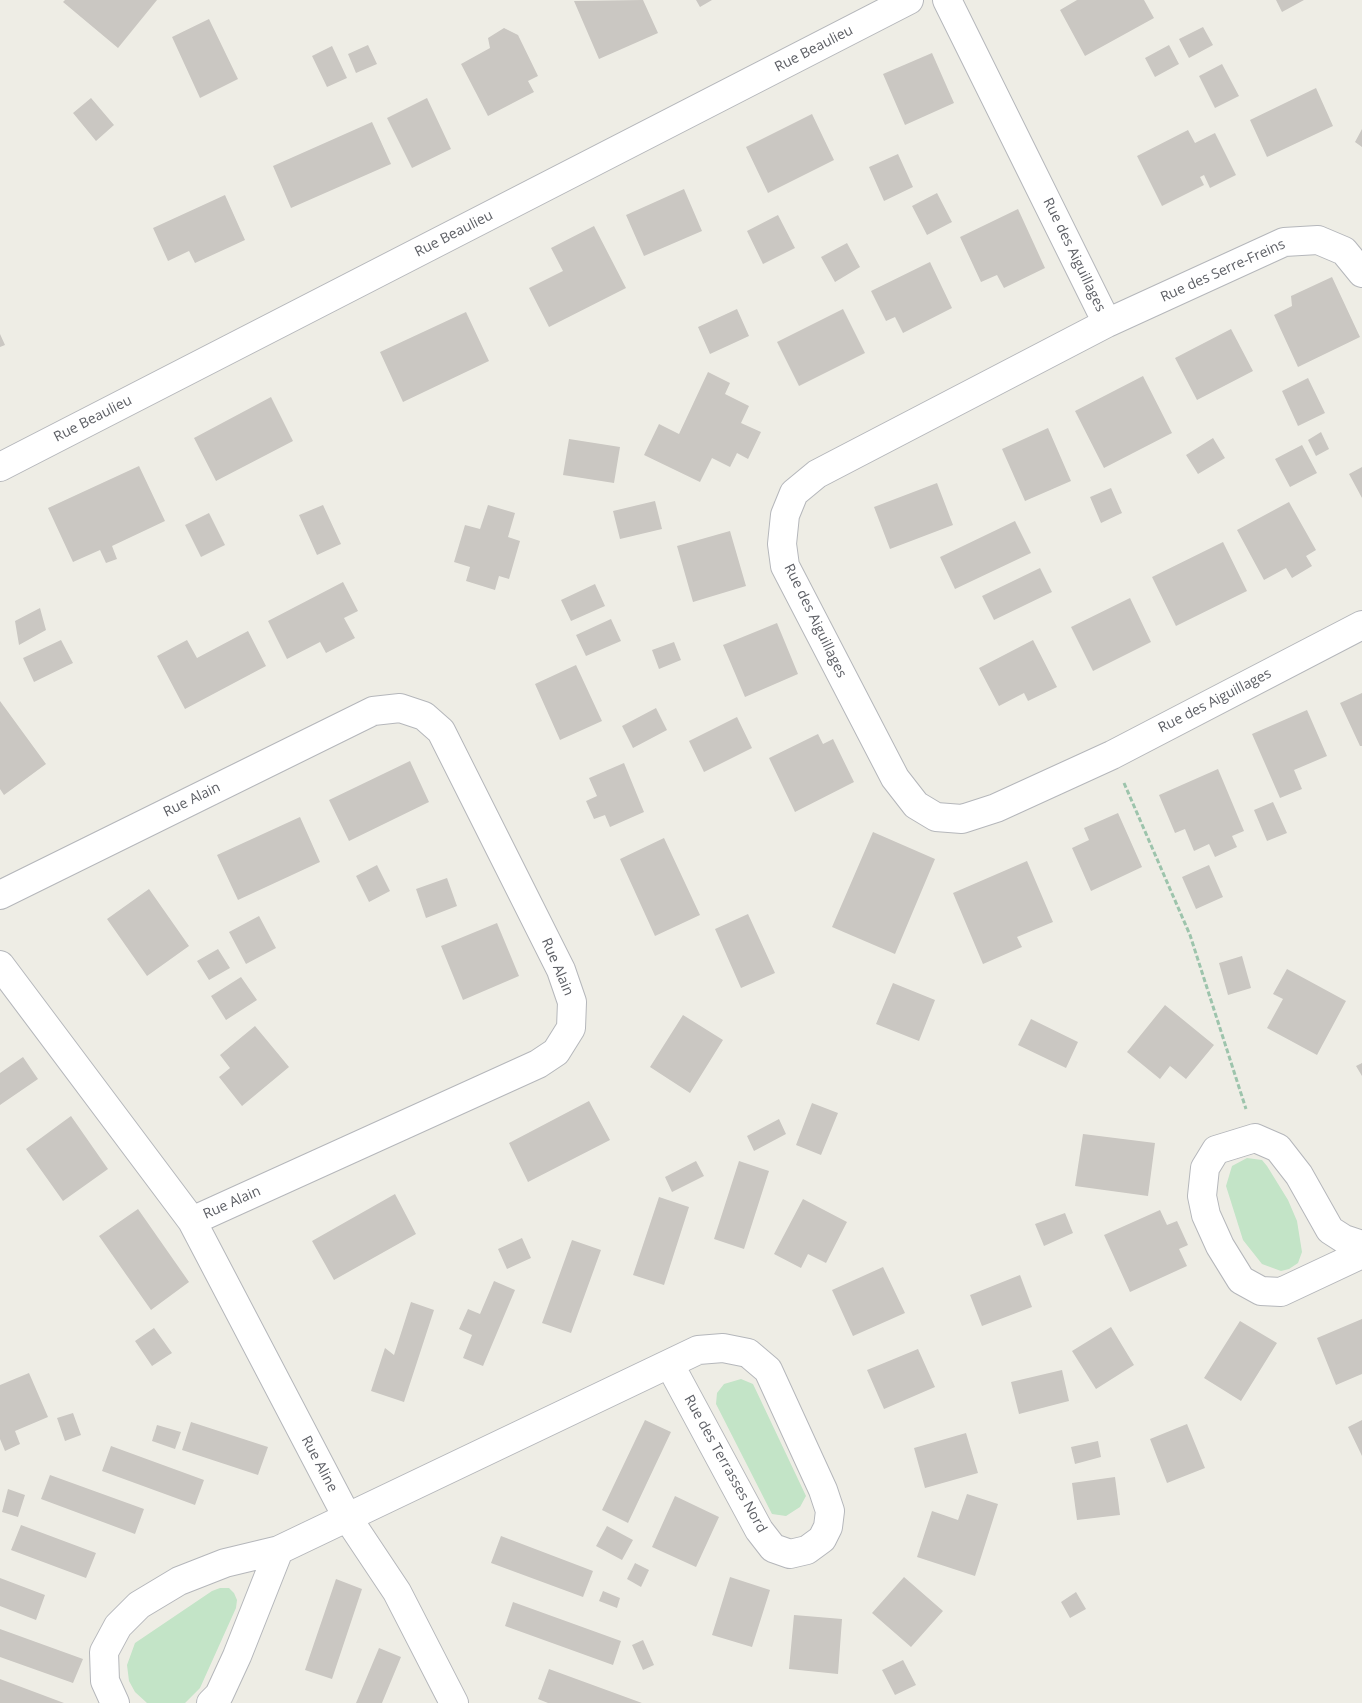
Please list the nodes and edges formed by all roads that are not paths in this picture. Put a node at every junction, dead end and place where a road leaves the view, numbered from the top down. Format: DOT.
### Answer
graph roads {
  1 [pos="908,0"];
  2 [pos="947,0"];
  3 [pos="1362,273"];
  4 [pos="1107,323"];
  5 [pos="0,467"];
  6 [pos="1362,625"];
  7 [pos="0,895"];
  8 [pos="0,964"];
  9 [pos="192,1221"];
  10 [pos="1362,1245"];
  11 [pos="1362,1254"];
  12 [pos="670,1365"];
  13 [pos="347,1517"];
  14 [pos="279,1550"];
  15 [pos="115,1703"];
  16 [pos="211,1703"];
  17 [pos="454,1703"];
  1 -- 5 [label="street, Rue Beaulieu"];
  2 -- 4 [label="street, Rue des Aiguillages"];
  3 -- 4 [label="street, Rue des Serre-Freins"];
  4 -- 6 [label="street, Rue des Aiguillages"];
  7 -- 9 [label="street, Rue Alain"];
  8 -- 9 [label="street, Rue Alain"];
  9 -- 13 [label="street, Rue Aline"];
  10 -- 11 [label="street"];
  12 -- 12 [label="street, Rue des Terrasses Nord"];
  12 -- 13 [label="street, Rue des Terrasses Nord"];
  13 -- 14 [label="street, Rue des Terrasses Nord"];
  13 -- 17 [label="street, Rue Aline"];
  14 -- 15 [label="street, Rue des Terrasses Nord"];
  14 -- 16 [label="street"];
}
